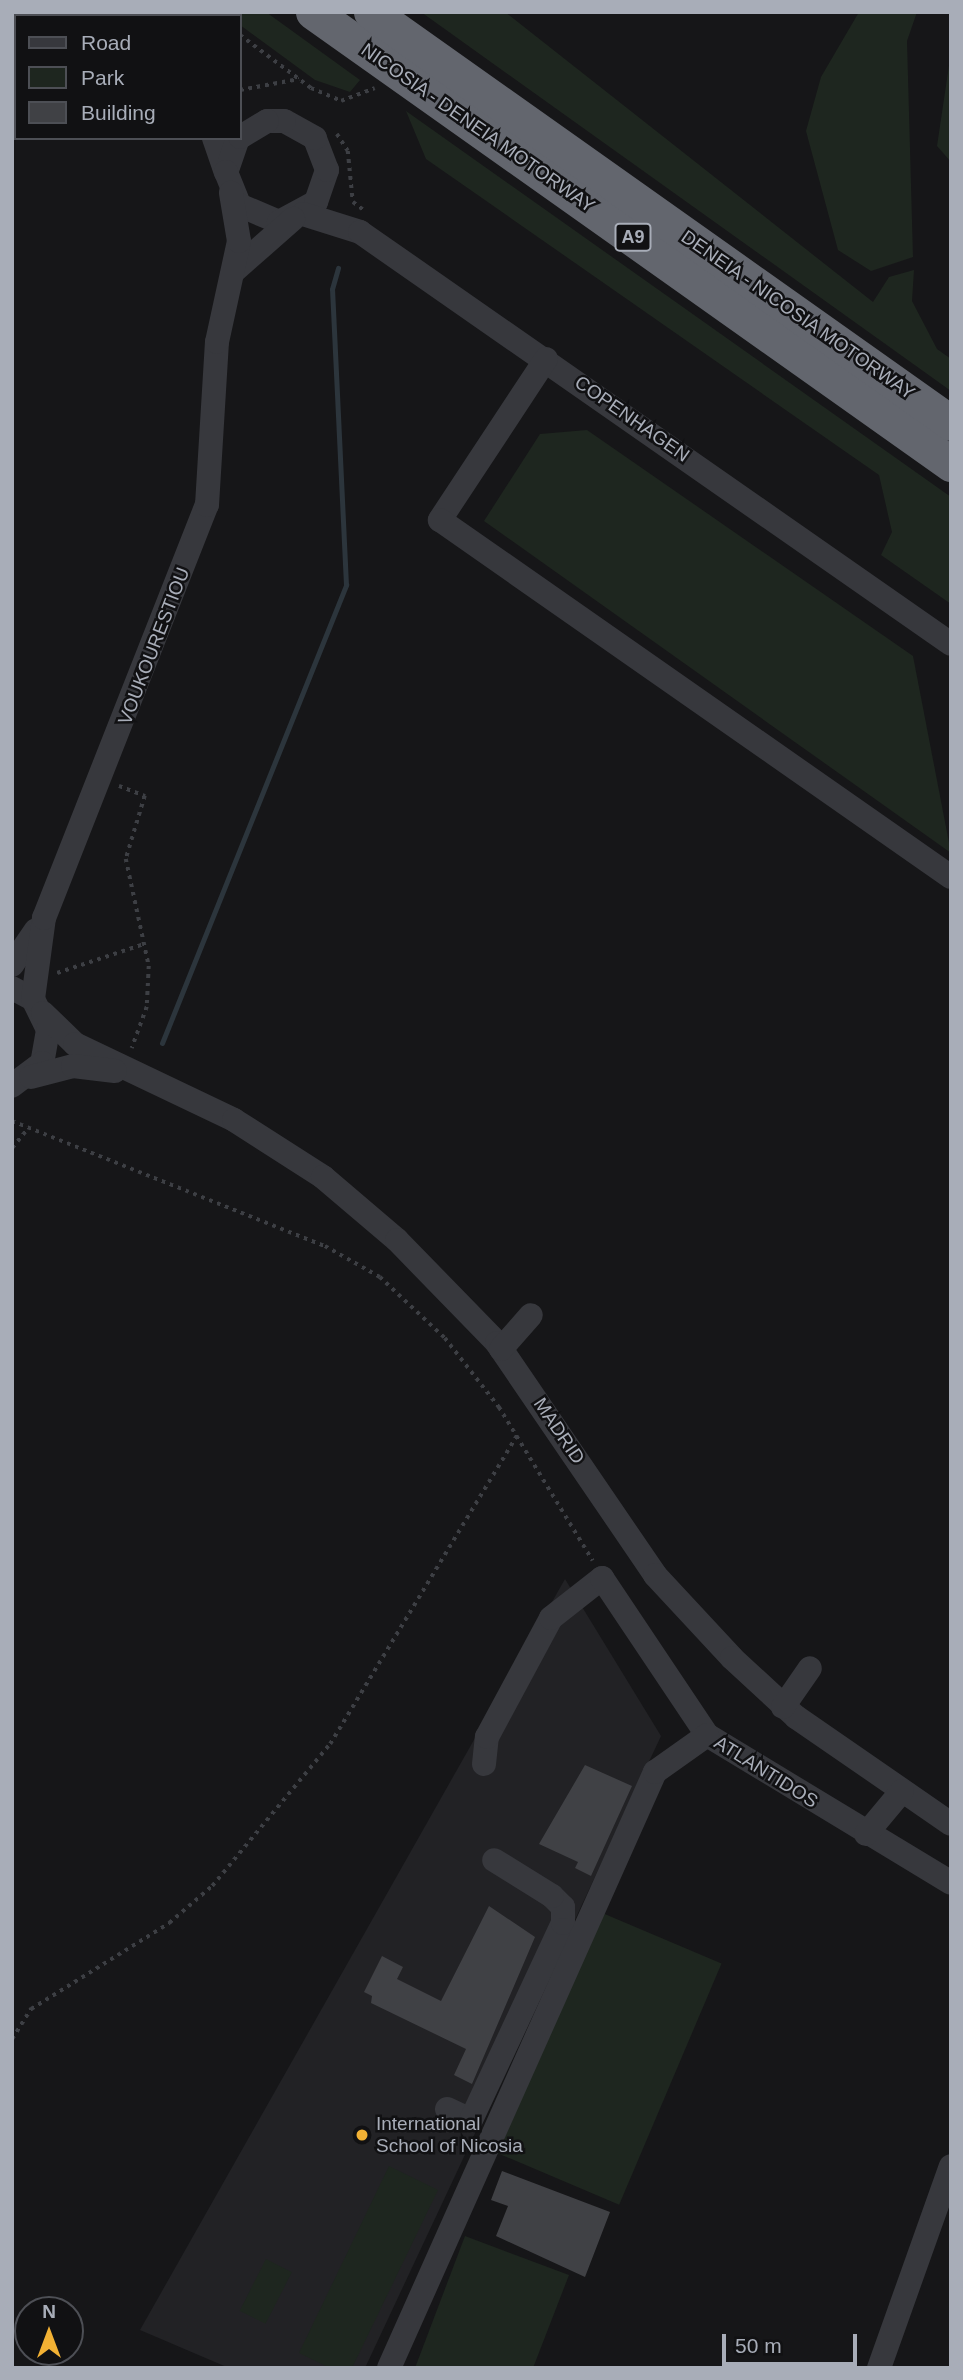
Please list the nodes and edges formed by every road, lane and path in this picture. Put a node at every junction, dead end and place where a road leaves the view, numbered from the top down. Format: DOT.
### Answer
graph roads {
  1 [pos="313,12"];
  2 [pos="371,12"];
  3 [pos="242,36"];
  4 [pos="299,79"];
  5 [pos="379,84"];
  6 [pos="242,90"];
  7 [pos="334,129"];
  8 [pos="242,135"];
  9 [pos="215,140"];
  10 [pos="238,140"];
  11 [pos="228,182"];
  12 [pos="298,216"];
  13 [pos="374,218"];
  14 [pos="226,280"];
  15 [pos="546,359"];
  16 [pos="951,423"];
  17 [pos="951,464"];
  18 [pos="951,644"];
  19 [pos="116,784"];
  20 [pos="951,877"];
  21 [pos="44,918"];
  22 [pos="144,944"];
  23 [pos="12,965"];
  24 [pos="51,975"];
  25 [pos="29,1000"];
  26 [pos="131,1049"];
  27 [pos="136,1074"];
  28 [pos="22,1082"];
  29 [pos="12,1121"];
  30 [pos="28,1128"];
  31 [pos="12,1148"];
  32 [pos="531,1315"];
  33 [pos="501,1349"];
  34 [pos="517,1434"];
  35 [pos="602,1578"];
  36 [pos="810,1668"];
  37 [pos="783,1707"];
  38 [pos="707,1735"];
  39 [pos="484,1764"];
  40 [pos="902,1791"];
  41 [pos="951,1824"];
  42 [pos="866,1834"];
  43 [pos="494,1860"];
  44 [pos="951,1883"];
  45 [pos="12,2039"];
  46 [pos="447,2109"];
  47 [pos="951,2166"];
  48 [pos="389,2368"];
  49 [pos="879,2368"];
  1 -- 17 [label="highway, NICOSIA - DENEIA MOTORWAY / A9"];
  2 -- 16 [label="highway, DENEIA - NICOSIA MOTORWAY / A9"];
  3 -- 4 [label="path"];
  4 -- 5 [label="path"];
  4 -- 6 [label="path"];
  7 -- 13 [label="path"];
  8 -- 12 [label="street"];
  9 -- 11 [label="street"];
  10 -- 11 [label="street"];
  11 -- 12 [label="street"];
  11 -- 14 [label="street, VOUKOURESTIOU"];
  12 -- 14 [label="street"];
  12 -- 15 [label="street, COPENHAGEN"];
  14 -- 21 [label="street, VOUKOURESTIOU"];
  15 -- 18 [label="street, COPENHAGEN"];
  15 -- 20 [label="street"];
  19 -- 22 [label="path"];
  21 -- 23 [label="street"];
  21 -- 25 [label="street, VOUKOURESTIOU"];
  22 -- 24 [label="path"];
  22 -- 26 [label="path"];
  25 -- 27 [label="street, MADRID"];
  25 -- 28 [label="street, VOUKOURESTIOU"];
  27 -- 28 [label="street, MADRID"];
  27 -- 33 [label="street, MADRID"];
  29 -- 30 [label="path"];
  30 -- 31 [label="path"];
  30 -- 34 [label="path"];
  32 -- 33 [label="street"];
  33 -- 37 [label="street, MADRID"];
  34 -- 35 [label="path"];
  34 -- 45 [label="path"];
  35 -- 38 [label="street, ATLANTIDOS"];
  35 -- 39 [label="street"];
  36 -- 37 [label="street"];
  37 -- 40 [label="street, MADRID"];
  38 -- 42 [label="street, ATLANTIDOS"];
  38 -- 48 [label="street"];
  40 -- 41 [label="street, MADRID"];
  40 -- 42 [label="street"];
  42 -- 44 [label="street, ATLANTIDOS"];
  43 -- 46 [label="street"];
  47 -- 49 [label="street"];
}
